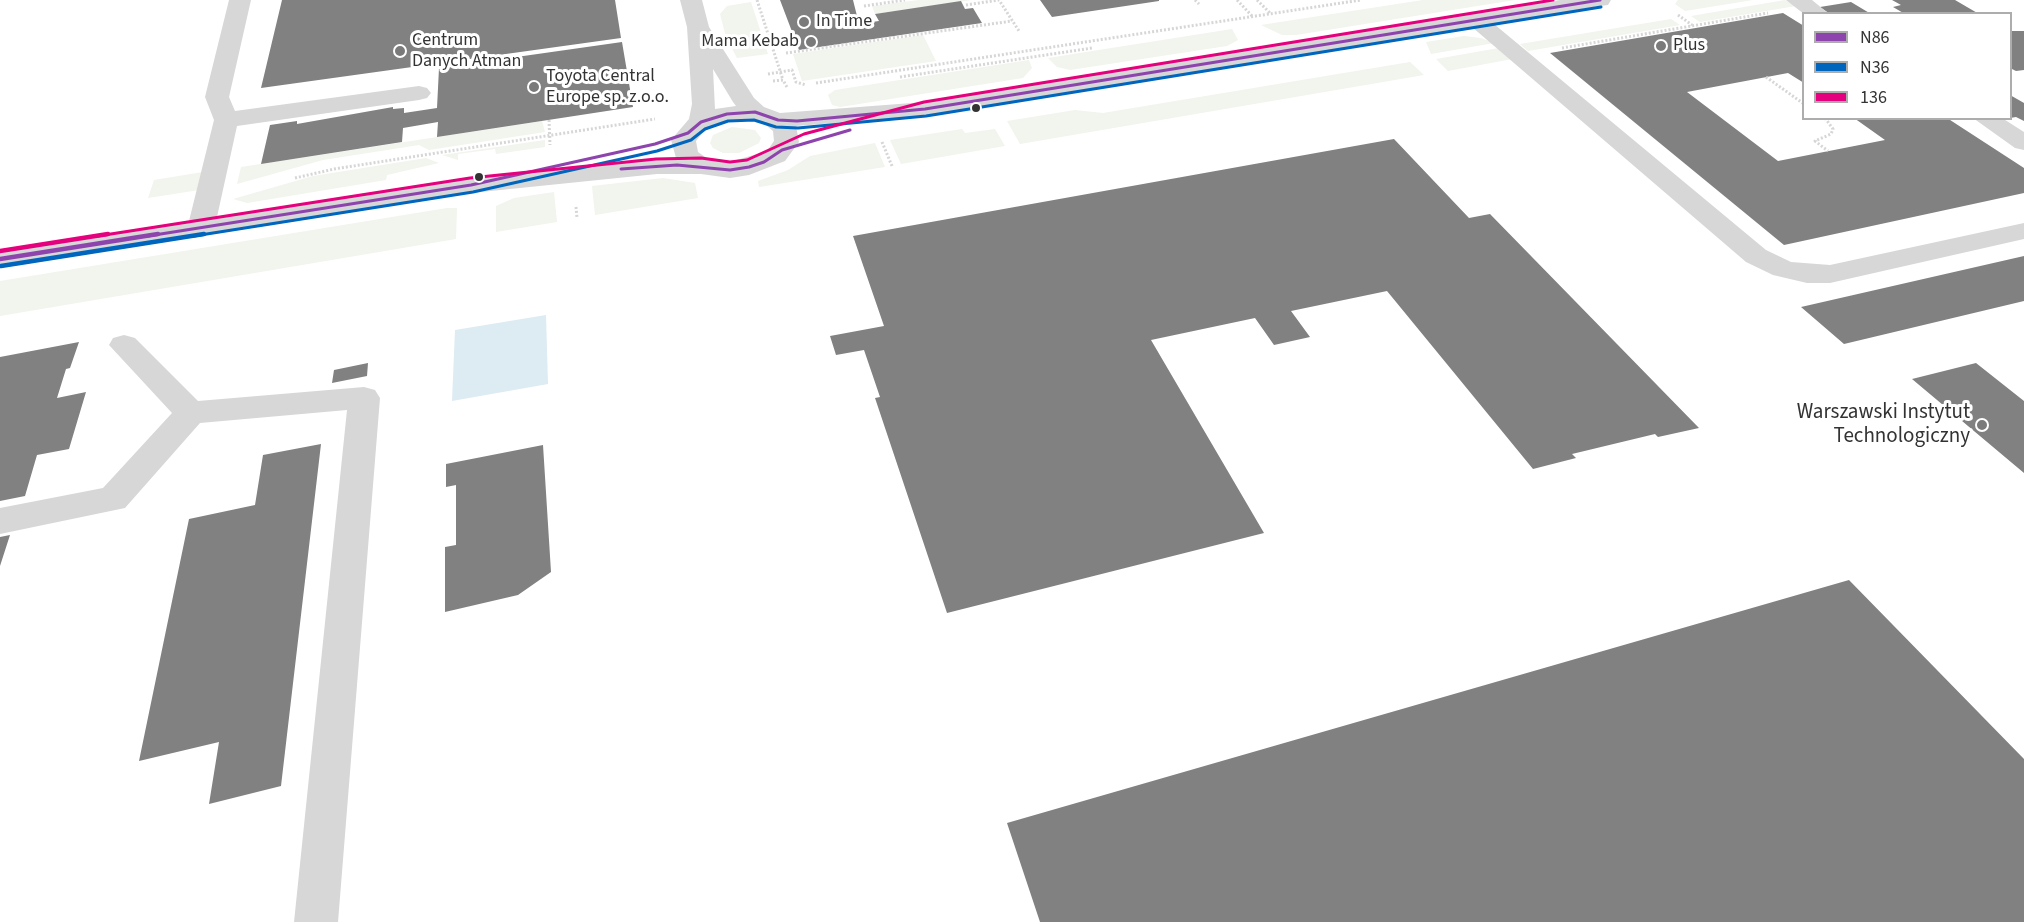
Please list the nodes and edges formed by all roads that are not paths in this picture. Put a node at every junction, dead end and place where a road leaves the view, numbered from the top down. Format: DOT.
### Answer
graph roads {
  1 [pos="240,0"];
  2 [pos="691,0"];
  3 [pos="1600,0"];
  4 [pos="1477,20"];
  5 [pos="698,27"];
  6 [pos="419,93"];
  7 [pos="925,109"];
  8 [pos="766,116"];
  9 [pos="226,120"];
  10 [pos="1988,120"];
  11 [pos="695,127"];
  12 [pos="2024,143"];
  13 [pos="782,150"];
  14 [pos="702,166"];
  15 [pos="471,185"];
  16 [pos="201,226"];
  17 [pos="2024,231"];
  18 [pos="0,259"];
  19 [pos="124,345"];
  20 [pos="191,413"];
  21 [pos="0,521"];
  22 [pos="316,922"];
  1 -- 9 [label="street"];
  2 -- 5 [label="street"];
  3 -- 4 [label="street"];
  4 -- 7 [label="street"];
  4 -- 17 [label="street"];
  5 -- 8 [label="street"];
  5 -- 11 [label="street"];
  6 -- 9 [label="street"];
  7 -- 8 [label="street"];
  7 -- 13 [label="street"];
  8 -- 11 [label="street"];
  8 -- 13 [label="street"];
  9 -- 16 [label="street"];
  10 -- 12 [label="street"];
  11 -- 14 [label="street"];
  11 -- 15 [label="street"];
  13 -- 14 [label="street"];
  14 -- 15 [label="street"];
  15 -- 16 [label="street"];
  16 -- 18 [label="street"];
  19 -- 20 [label="street"];
  20 -- 21 [label="street"];
  20 -- 22 [label="street"];
}
